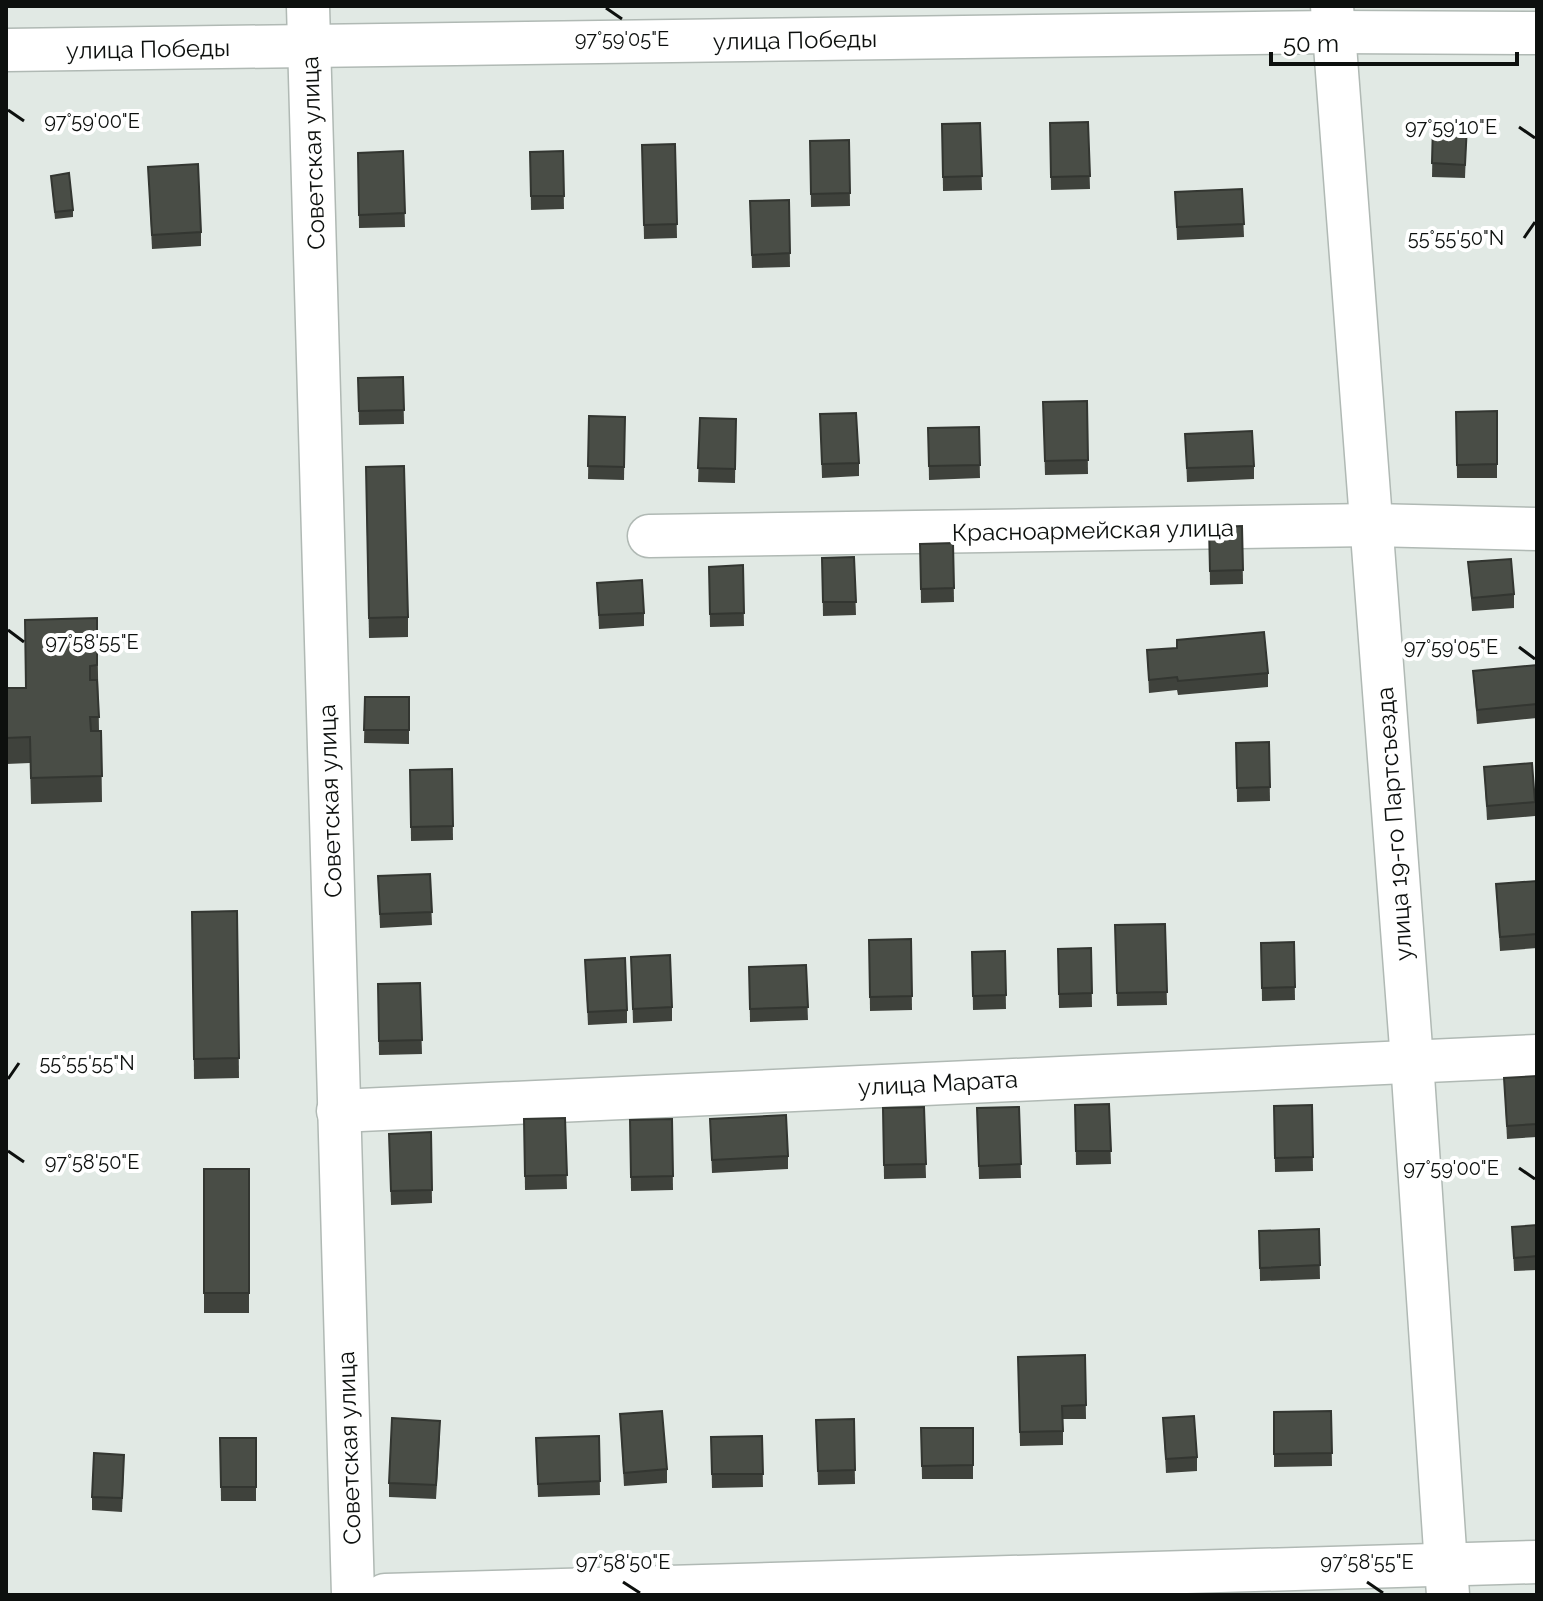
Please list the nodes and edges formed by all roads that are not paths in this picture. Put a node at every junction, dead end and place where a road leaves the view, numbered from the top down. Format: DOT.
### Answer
graph roads {
  1 [pos="1333,19"];
  2 [pos="1100,21"];
  3 [pos="309,26"];
  4 [pos="1537,33"];
  5 [pos="6,50"];
  6 [pos="1372,525"];
  7 [pos="1537,529"];
  8 [pos="649,536"];
  9 [pos="1537,1056"];
  10 [pos="1412,1061"];
  11 [pos="338,1111"];
  12 [pos="1537,1562"];
  13 [pos="1447,1579"];
  14 [pos="353,1595"];
  15 [pos="385,1595"];
  1 -- 2 [label="street, улица Победы"];
  1 -- 4 [label="street, улица Победы"];
  1 -- 6 [label="street, улица 19-го Партсъезда"];
  2 -- 3 [label="street, улица Победы"];
  3 -- 5 [label="street, улица Победы"];
  3 -- 11 [label="street, Советская улица"];
  6 -- 7 [label="street, Красноармейская улица"];
  6 -- 8 [label="street, Красноармейская улица"];
  6 -- 10 [label="street, улица 19-го Партсъезда"];
  9 -- 10 [label="street, улица Марата"];
  10 -- 11 [label="street, улица Марата"];
  10 -- 13 [label="street, улица 19-го Партсъезда"];
  11 -- 14 [label="street, Советская улица"];
  12 -- 13 [label="street"];
  13 -- 15 [label="street"];
}
